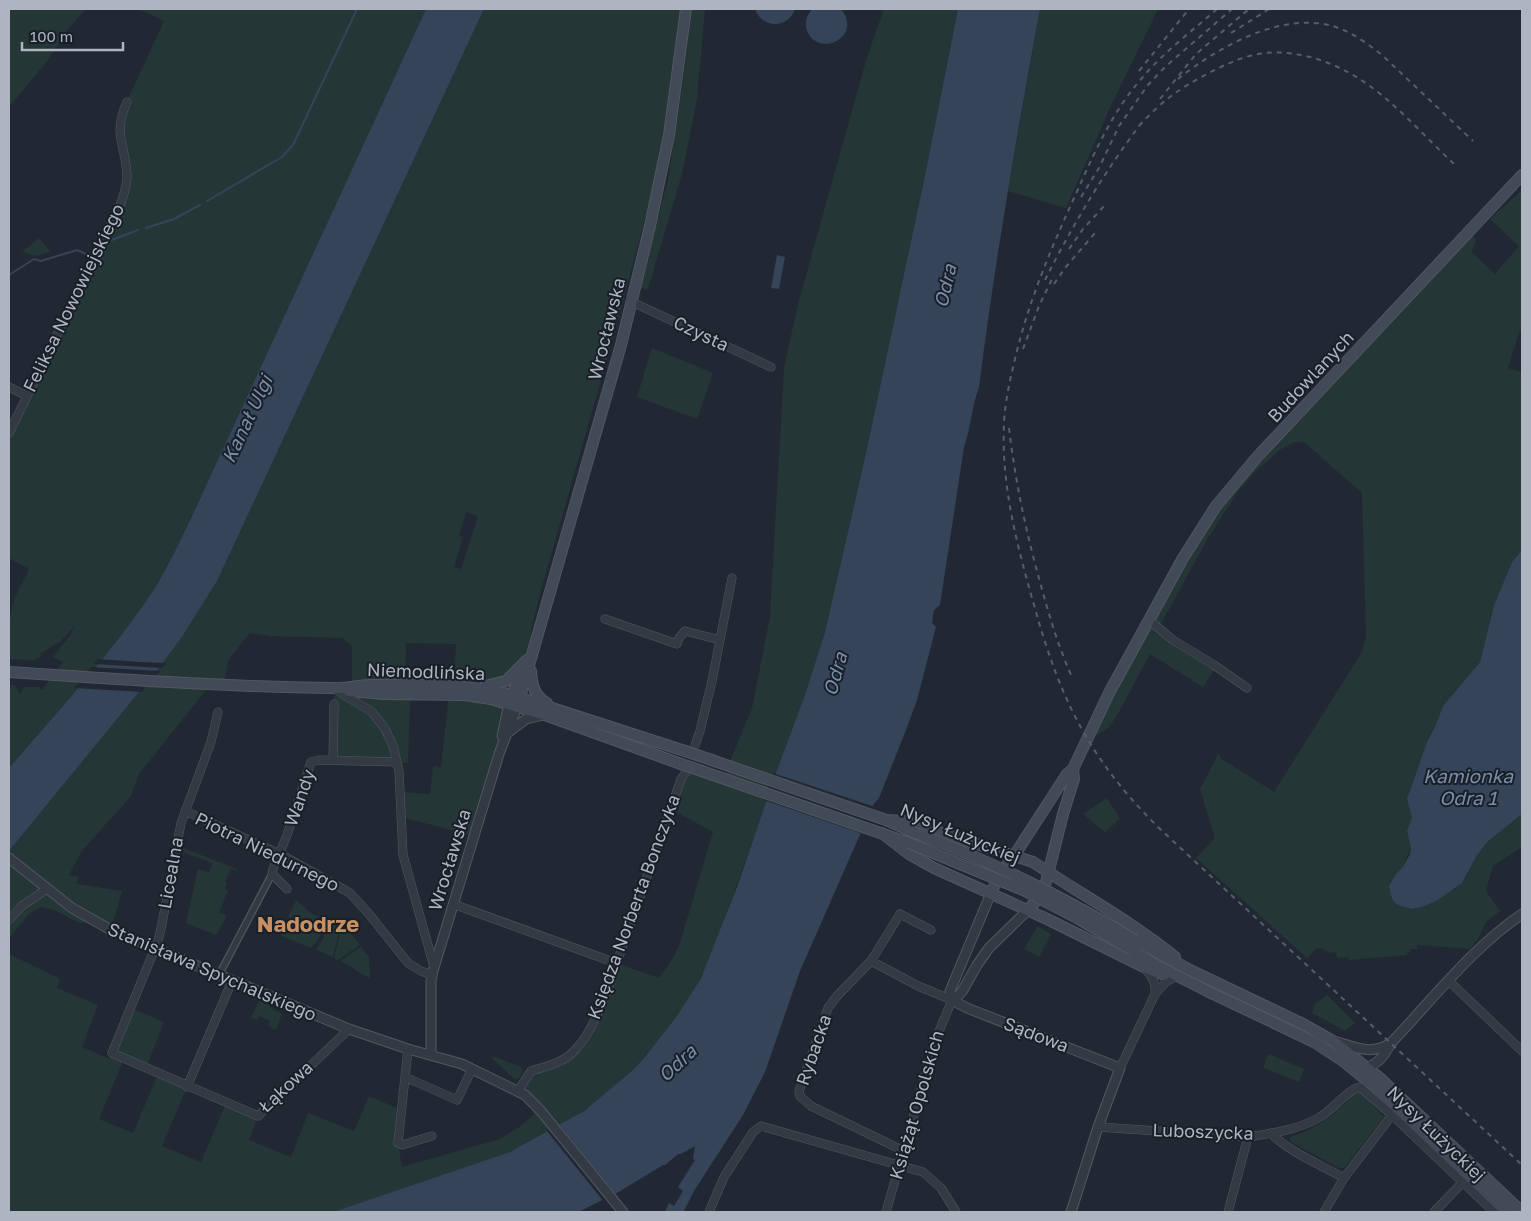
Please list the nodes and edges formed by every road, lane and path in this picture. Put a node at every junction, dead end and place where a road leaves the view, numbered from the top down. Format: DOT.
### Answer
graph roads {
  1 [pos="686,9"];
  2 [pos="127,102"];
  3 [pos="1522,175"];
  4 [pos="630,301"];
  5 [pos="771,367"];
  6 [pos="9,387"];
  7 [pos="27,396"];
  8 [pos="9,433"];
  9 [pos="732,578"];
  10 [pos="605,619"];
  11 [pos="1150,620"];
  12 [pos="720,640"];
  13 [pos="528,662"];
  14 [pos="9,672"];
  15 [pos="336,688"];
  16 [pos="474,688"];
  17 [pos="1246,688"];
  18 [pos="372,693"];
  19 [pos="515,701"];
  20 [pos="334,704"];
  21 [pos="369,710"];
  22 [pos="561,711"];
  23 [pos="218,712"];
  24 [pos="544,715"];
  25 [pos="506,737"];
  26 [pos="696,750"];
  27 [pos="499,754"];
  28 [pos="333,760"];
  29 [pos="397,762"];
  30 [pos="686,768"];
  31 [pos="1073,769"];
  32 [pos="185,811"];
  33 [pos="903,825"];
  34 [pos="882,833"];
  35 [pos="280,854"];
  36 [pos="1014,856"];
  37 [pos="9,858"];
  38 [pos="272,874"];
  39 [pos="1048,874"];
  40 [pos="47,889"];
  41 [pos="287,889"];
  42 [pos="991,893"];
  43 [pos="453,904"];
  44 [pos="1028,910"];
  45 [pos="1522,914"];
  46 [pos="9,920"];
  47 [pos="931,930"];
  48 [pos="155,949"];
  49 [pos="871,961"];
  50 [pos="616,963"];
  51 [pos="1144,968"];
  52 [pos="1190,970"];
  53 [pos="433,971"];
  54 [pos="219,975"];
  55 [pos="1173,978"];
  56 [pos="232,980"];
  57 [pos="1448,981"];
  58 [pos="1195,984"];
  59 [pos="1155,994"];
  60 [pos="952,1000"];
  61 [pos="349,1029"];
  62 [pos="1333,1041"];
  63 [pos="1391,1043"];
  64 [pos="408,1049"];
  65 [pos="1522,1051"];
  66 [pos="432,1055"];
  67 [pos="1344,1061"];
  68 [pos="1378,1061"];
  69 [pos="1368,1066"];
  70 [pos="1120,1068"];
  71 [pos="472,1069"];
  72 [pos="405,1076"];
  73 [pos="1390,1086"];
  74 [pos="187,1087"];
  75 [pos="1353,1088"];
  76 [pos="518,1091"];
  77 [pos="1392,1115"];
  78 [pos="1098,1127"];
  79 [pos="1271,1133"];
  80 [pos="432,1136"];
  81 [pos="1248,1137"];
  82 [pos="904,1151"];
  83 [pos="900,1165"];
  84 [pos="1344,1178"];
  85 [pos="1462,1182"];
  86 [pos="623,1212"];
  87 [pos="709,1212"];
  88 [pos="886,1212"];
  89 [pos="956,1212"];
  90 [pos="1071,1212"];
  91 [pos="1228,1212"];
  92 [pos="1324,1212"];
  93 [pos="1434,1212"];
  94 [pos="1494,1212"];
  95 [pos="1507,1212"];
  96 [pos="1522,1212"];
  1 -- 4 [label="main road, Wrocławska"];
  2 -- 7 [label="street, Feliksa Nowowiejskiego"];
  3 -- 11 [label="main road, Budowlanych"];
  4 -- 5 [label="street, Czysta"];
  4 -- 13 [label="main road, Wrocławska"];
  6 -- 7 [label="street"];
  7 -- 8 [label="street, Feliksa Nowowiejskiego"];
  9 -- 12 [label="street"];
  10 -- 12 [label="street"];
  11 -- 17 [label="street"];
  11 -- 31 [label="main road, Budowlanych"];
  12 -- 26 [label="street"];
  13 -- 16 [label="main road"];
  13 -- 19 [label="main road, Wrocławska"];
  13 -- 22 [label="main road"];
  14 -- 15 [label="main road, Niemodlińska"];
  15 -- 16 [label="main road, Niemodlińska"];
  15 -- 18 [label="main road, Niemodlińska"];
  15 -- 21 [label="street"];
  16 -- 19 [label="main road, Niemodlińska"];
  18 -- 19 [label="main road, Niemodlińska"];
  18 -- 21 [label="street"];
  19 -- 22 [label="main road, Nysy Łużyckiej"];
  19 -- 24 [label="main road, Nysy Łużyckiej"];
  19 -- 25 [label="street, Wrocławska"];
  19 -- 27 [label="street, Wrocławska"];
  20 -- 28 [label="street"];
  21 -- 29 [label="street"];
  22 -- 26 [label="main road, Nysy Łużyckiej, bridge"];
  23 -- 32 [label="street, Licealna"];
  24 -- 25 [label="street"];
  24 -- 30 [label="main road, Nysy Łużyckiej"];
  25 -- 27 [label="street, Wrocławska"];
  26 -- 33 [label="main road, Nysy Łużyckiej"];
  27 -- 43 [label="street, Wrocławska"];
  28 -- 29 [label="street, Wandy"];
  28 -- 35 [label="street, Wandy"];
  29 -- 53 [label="street"];
  30 -- 34 [label="main road, Nysy Łużyckiej"];
  30 -- 50 [label="street, Księdza Norberta Bonczyka"];
  31 -- 36 [label="main road, Budowlanych"];
  31 -- 39 [label="main road, Budowlanych"];
  32 -- 35 [label="street, Piotra Niedurnego"];
  32 -- 48 [label="street, Licealna"];
  33 -- 36 [label="main road"];
  33 -- 52 [label="main road, Nysy Łużyckiej, bridge"];
  34 -- 42 [label="main road"];
  34 -- 58 [label="main road, Nysy Łużyckiej, bridge"];
  35 -- 38 [label="street, Wandy"];
  35 -- 53 [label="street, Piotra Niedurnego"];
  36 -- 39 [label="main road"];
  36 -- 42 [label="main road, Budowlanych"];
  37 -- 40 [label="street, Stanisława Spychalskiego"];
  38 -- 41 [label="street"];
  38 -- 54 [label="street"];
  39 -- 44 [label="main road, Budowlanych"];
  39 -- 52 [label="main road"];
  40 -- 46 [label="street"];
  40 -- 48 [label="street, Stanisława Spychalskiego"];
  42 -- 44 [label="main road"];
  42 -- 60 [label="street, Książąt Opolskich"];
  43 -- 50 [label="street"];
  43 -- 53 [label="street, Wrocławska"];
  44 -- 51 [label="main road"];
  44 -- 60 [label="street, Książąt Opolskich"];
  45 -- 57 [label="street"];
  47 -- 49 [label="street"];
  48 -- 54 [label="street, Stanisława Spychalskiego"];
  48 -- 74 [label="street, Łąkowa"];
  49 -- 60 [label="street"];
  49 -- 82 [label="street, Rybacka"];
  50 -- 76 [label="street, Księdza Norberta Bonczyka"];
  51 -- 55 [label="main road"];
  51 -- 59 [label="street"];
  52 -- 62 [label="main road, Nysy Łużyckiej"];
  53 -- 66 [label="street, Wrocławska"];
  54 -- 56 [label="street, Stanisława Spychalskiego"];
  55 -- 58 [label="main road"];
  55 -- 59 [label="street"];
  56 -- 61 [label="street, Stanisława Spychalskiego"];
  56 -- 74 [label="street"];
  57 -- 63 [label="street"];
  57 -- 65 [label="street"];
  58 -- 67 [label="main road, Nysy Łużyckiej"];
  59 -- 70 [label="street"];
  60 -- 70 [label="street, Sądowa"];
  60 -- 82 [label="street, Książąt Opolskich"];
  61 -- 64 [label="street, Stanisława Spychalskiego"];
  61 -- 74 [label="street, Łąkowa"];
  62 -- 63 [label="street"];
  62 -- 69 [label="main road, Nysy Łużyckiej"];
  63 -- 68 [label="street"];
  64 -- 66 [label="street, Stanisława Spychalskiego"];
  64 -- 72 [label="street"];
  66 -- 71 [label="street, Stanisława Spychalskiego"];
  67 -- 69 [label="street"];
  67 -- 95 [label="main road, Nysy Łużyckiej"];
  68 -- 69 [label="street"];
  68 -- 73 [label="street"];
  69 -- 73 [label="main road, Nysy Łużyckiej"];
  70 -- 78 [label="street"];
  71 -- 72 [label="street"];
  71 -- 76 [label="street, Stanisława Spychalskiego"];
  72 -- 80 [label="street"];
  73 -- 96 [label="main road, Nysy Łużyckiej"];
  75 -- 77 [label="street, Nysy Łużyckiej"];
  75 -- 79 [label="street, Luboszycka"];
  76 -- 86 [label="street, Stanisława Spychalskiego"];
  77 -- 84 [label="street"];
  77 -- 85 [label="street, Nysy Łużyckiej"];
  78 -- 81 [label="street, Luboszycka"];
  78 -- 90 [label="street"];
  79 -- 81 [label="street, Luboszycka"];
  79 -- 84 [label="street"];
  81 -- 91 [label="street"];
  82 -- 83 [label="street, Książąt Opolskich"];
  83 -- 87 [label="street"];
  83 -- 88 [label="street, Książąt Opolskich"];
  83 -- 89 [label="street"];
  84 -- 92 [label="street"];
  85 -- 93 [label="street"];
  85 -- 94 [label="street, Nysy Łużyckiej"];
}
